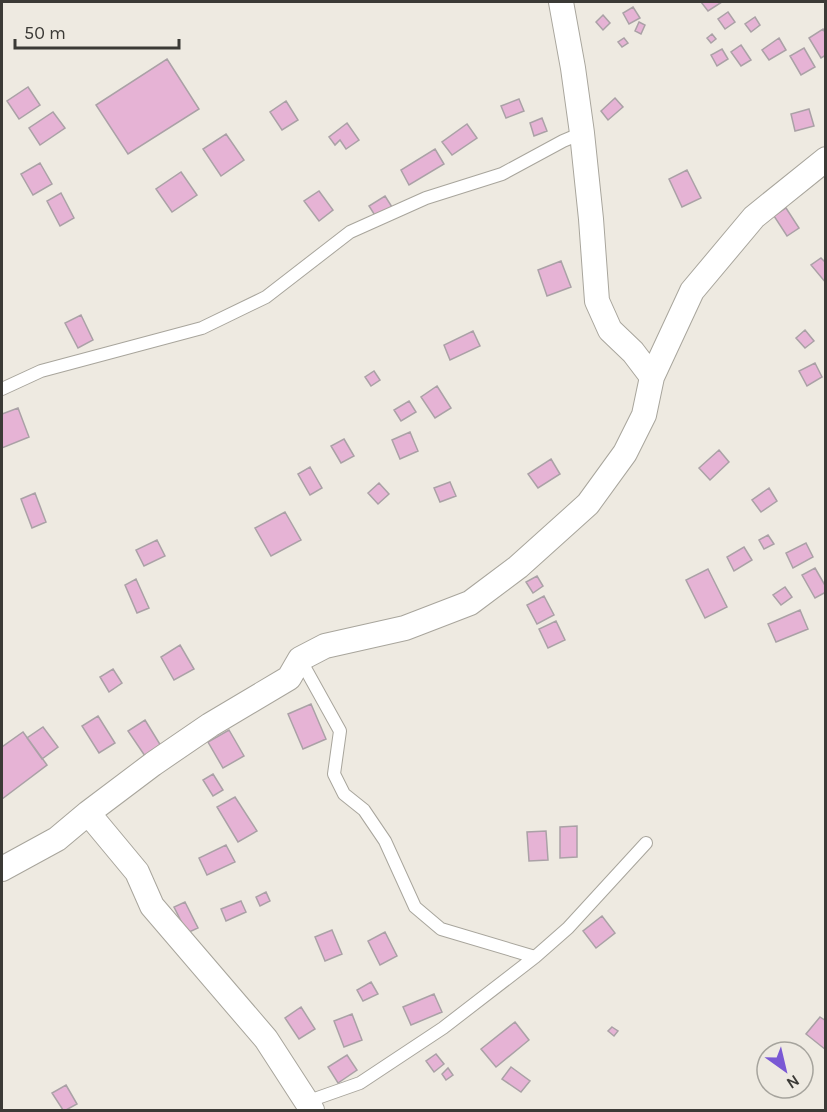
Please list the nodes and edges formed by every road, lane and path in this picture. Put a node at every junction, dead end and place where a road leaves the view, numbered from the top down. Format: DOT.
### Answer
graph roads {
  1 [pos="561,2"];
  2 [pos="582,133"];
  3 [pos="825,159"];
  4 [pos="651,377"];
  5 [pos="2,389"];
  6 [pos="300,659"];
  7 [pos="88,813"];
  8 [pos="646,843"];
  9 [pos="2,869"];
  10 [pos="535,957"];
  11 [pos="306,1108"];
  1 -- 2 [label="street"];
  2 -- 4 [label="street"];
  2 -- 5 [label="lane"];
  3 -- 4 [label="street"];
  4 -- 6 [label="street"];
  6 -- 7 [label="street"];
  6 -- 10 [label="lane"];
  7 -- 9 [label="street"];
  7 -- 11 [label="street"];
  8 -- 10 [label="lane"];
  10 -- 11 [label="lane"];
}
